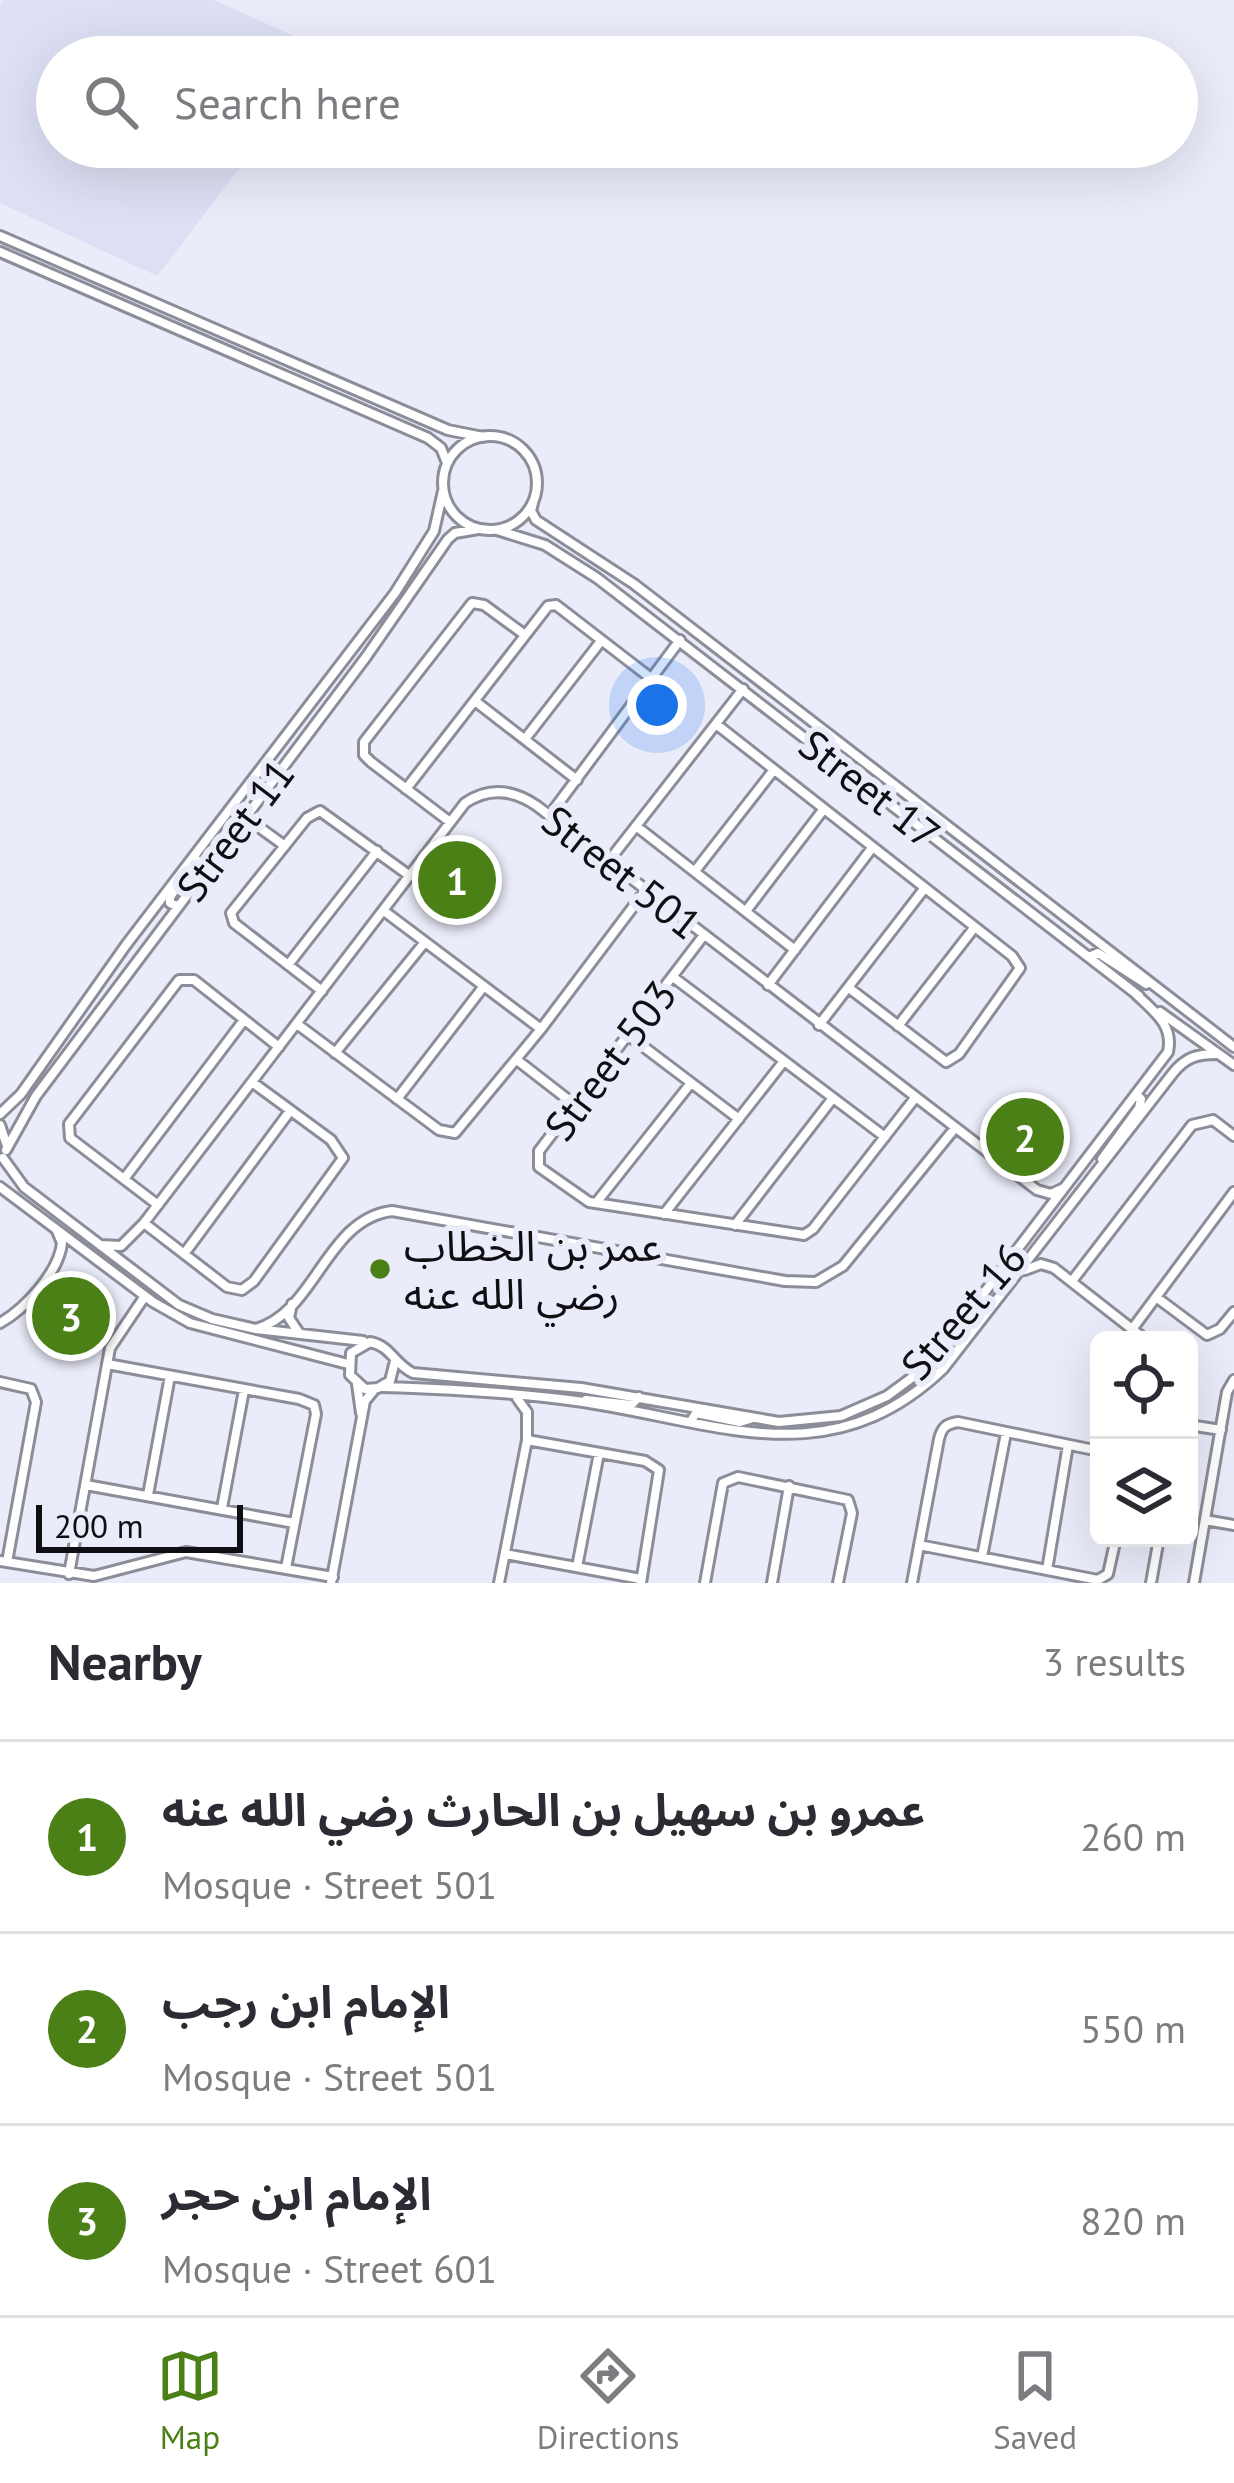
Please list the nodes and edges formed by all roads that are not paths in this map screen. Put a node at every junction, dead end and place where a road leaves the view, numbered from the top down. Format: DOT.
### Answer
graph roads {
  1 [pos="0,236"];
  2 [pos="0,253"];
  3 [pos="483,437"];
  4 [pos="447,463"];
  5 [pos="443,491"];
  6 [pos="532,503"];
  7 [pos="478,529"];
  8 [pos="497,530"];
  9 [pos="524,634"];
  10 [pos="601,640"];
  11 [pos="680,640"];
  12 [pos="652,679"];
  13 [pos="743,689"];
  14 [pos="475,700"];
  15 [pos="716,724"];
  16 [pos="794,730"];
  17 [pos="525,740"];
  18 [pos="846,750"];
  19 [pos="773,771"];
  20 [pos="577,780"];
  21 [pos="406,789"];
  22 [pos="823,810"];
  23 [pos="549,816"];
  24 [pos="245,817"];
  25 [pos="450,822"];
  26 [pos="637,826"];
  27 [pos="284,846"];
  28 [pos="201,847"];
  29 [pos="872,848"];
  30 [pos="377,851"];
  31 [pos="608,862"];
  32 [pos="695,872"];
  33 [pos="410,876"];
  34 [pos="924,889"];
  35 [pos="645,891"];
  36 [pos="177,906"];
  37 [pos="383,911"];
  38 [pos="746,911"];
  39 [pos="143,922"];
  40 [pos="975,928"];
  41 [pos="704,935"];
  42 [pos="424,942"];
  43 [pos="795,950"];
  44 [pos="1089,958"];
  45 [pos="287,964"];
  46 [pos="673,977"];
  47 [pos="120,982"];
  48 [pos="769,985"];
  49 [pos="484,986"];
  50 [pos="849,988"];
  51 [pos="1158,988"];
  52 [pos="322,991"];
  53 [pos="1135,993"];
  54 [pos="244,1020"];
  55 [pos="297,1024"];
  56 [pos="819,1025"];
  57 [pos="898,1026"];
  58 [pos="542,1029"];
  59 [pos="628,1035"];
  60 [pos="279,1047"];
  61 [pos="1234,1047"];
  62 [pos="335,1053"];
  63 [pos="1217,1054"];
  64 [pos="517,1060"];
  65 [pos="784,1060"];
  66 [pos="1234,1065"];
  67 [pos="252,1082"];
  68 [pos="692,1083"];
  69 [pos="1136,1094"];
  70 [pos="833,1098"];
  71 [pos="915,1098"];
  72 [pos="397,1099"];
  73 [pos="575,1105"];
  74 [pos="291,1110"];
  75 [pos="0,1114"];
  76 [pos="739,1119"];
  77 [pos="0,1125"];
  78 [pos="956,1128"];
  79 [pos="1234,1136"];
  80 [pos="885,1137"];
  81 [pos="3,1157"];
  82 [pos="1097,1172"];
  83 [pos="124,1179"];
  84 [pos="0,1187"];
  85 [pos="1064,1188"];
  86 [pos="1037,1190"];
  87 [pos="1234,1192"];
  88 [pos="596,1203"];
  89 [pos="158,1205"];
  90 [pos="664,1214"];
  91 [pos="1041,1218"];
  92 [pos="143,1223"];
  93 [pos="734,1226"];
  94 [pos="57,1230"];
  95 [pos="1046,1239"];
  96 [pos="128,1242"];
  97 [pos="100,1245"];
  98 [pos="184,1254"];
  99 [pos="91,1256"];
  100 [pos="57,1262"];
  101 [pos="129,1268"];
  102 [pos="1054,1268"];
  103 [pos="1018,1275"];
  104 [pos="1072,1281"];
  105 [pos="145,1296"];
  106 [pos="1156,1297"];
  107 [pos="293,1303"];
  108 [pos="1234,1312"];
  109 [pos="0,1323"];
  110 [pos="1133,1328"];
  111 [pos="256,1329"];
  112 [pos="1136,1331"];
  113 [pos="301,1335"];
  114 [pos="370,1342"];
  115 [pos="395,1361"];
  116 [pos="107,1364"];
  117 [pos="348,1364"];
  118 [pos="170,1376"];
  119 [pos="1234,1380"];
  120 [pos="0,1382"];
  121 [pos="357,1384"];
  122 [pos="378,1388"];
  123 [pos="244,1390"];
  124 [pos="511,1394"];
  125 [pos="639,1396"];
  126 [pos="552,1398"];
  127 [pos="579,1401"];
  128 [pos="751,1418"];
  129 [pos="362,1419"];
  130 [pos="528,1421"];
  131 [pos="691,1421"];
  132 [pos="1198,1426"];
  133 [pos="1221,1430"];
  134 [pos="1006,1433"];
  135 [pos="526,1440"];
  136 [pos="1068,1445"];
  137 [pos="1219,1445"];
  138 [pos="1234,1448"];
  139 [pos="1090,1449"];
  140 [pos="599,1453"];
  141 [pos="86,1485"];
  142 [pos="789,1486"];
  143 [pos="148,1495"];
  144 [pos="222,1508"];
  145 [pos="0,1509"];
  146 [pos="15,1512"];
  147 [pos="1205,1520"];
  148 [pos="294,1523"];
  149 [pos="1234,1525"];
  150 [pos="919,1545"];
  151 [pos="1114,1547"];
  152 [pos="1158,1547"];
  153 [pos="505,1554"];
  154 [pos="982,1557"];
  155 [pos="3,1562"];
  156 [pos="577,1567"];
  157 [pos="286,1568"];
  158 [pos="1047,1570"];
  159 [pos="69,1574"];
  160 [pos="332,1580"];
  161 [pos="641,1581"];
  162 [pos="499,1583"];
  163 [pos="705,1583"];
  164 [pos="772,1583"];
  165 [pos="838,1583"];
  166 [pos="912,1583"];
  167 [pos="1151,1583"];
  168 [pos="1194,1583"];
  1 -- 3 [label="street"];
  2 -- 4 [label="street"];
  3 -- 4 [label="street"];
  3 -- 6 [label="street"];
  4 -- 5 [label="street"];
  5 -- 7 [label="street"];
  5 -- 28 [label="street, Street 11"];
  6 -- 8 [label="street"];
  6 -- 18 [label="street, Street 17"];
  7 -- 8 [label="street"];
  7 -- 24 [label="street, Street 11"];
  8 -- 11 [label="street, Street 17"];
  9 -- 10 [label="street"];
  9 -- 14 [label="street"];
  9 -- 21 [label="street"];
  10 -- 12 [label="street"];
  10 -- 17 [label="street"];
  11 -- 12 [label="street"];
  11 -- 13 [label="street, Street 17"];
  12 -- 20 [label="street"];
  13 -- 15 [label="street"];
  13 -- 16 [label="street, Street 17"];
  14 -- 17 [label="street"];
  14 -- 21 [label="street"];
  15 -- 19 [label="street"];
  15 -- 26 [label="street"];
  16 -- 18 [label="street"];
  16 -- 44 [label="street, Street 17"];
  17 -- 20 [label="street"];
  18 -- 51 [label="street, Street 17"];
  19 -- 22 [label="street"];
  19 -- 32 [label="street"];
  20 -- 23 [label="street"];
  21 -- 25 [label="street"];
  22 -- 29 [label="street"];
  22 -- 38 [label="street"];
  23 -- 25 [label="street, Street 501"];
  23 -- 31 [label="street, Street 501"];
  24 -- 27 [label="street"];
  24 -- 36 [label="street, Street 11"];
  25 -- 33 [label="street, Street 501"];
  26 -- 31 [label="street"];
  26 -- 32 [label="street"];
  27 -- 30 [label="street"];
  27 -- 45 [label="street"];
  28 -- 36 [label="street"];
  28 -- 39 [label="street, Street 11"];
  29 -- 34 [label="street"];
  29 -- 43 [label="street"];
  30 -- 33 [label="street"];
  30 -- 45 [label="street"];
  31 -- 35 [label="street, Street 501"];
  32 -- 38 [label="street"];
  33 -- 37 [label="street, Street 501"];
  34 -- 40 [label="street"];
  34 -- 50 [label="street"];
  35 -- 41 [label="street, Street 501"];
  35 -- 58 [label="street"];
  36 -- 47 [label="street, Street 11"];
  37 -- 42 [label="street"];
  37 -- 52 [label="street, Street 501"];
  38 -- 43 [label="street"];
  39 -- 47 [label="street"];
  39 -- 75 [label="street, Street 11"];
  40 -- 57 [label="street"];
  40 -- 57 [label="street"];
  41 -- 46 [label="street, Street 503"];
  41 -- 48 [label="street, Street 501"];
  42 -- 49 [label="street"];
  42 -- 62 [label="street"];
  43 -- 48 [label="street"];
  44 -- 51 [label="street"];
  44 -- 53 [label="street, Street 17"];
  45 -- 52 [label="street"];
  46 -- 59 [label="street, Street 503"];
  46 -- 65 [label="street"];
  47 -- 81 [label="street, Street 11"];
  48 -- 56 [label="street, Street 501"];
  49 -- 58 [label="street"];
  49 -- 72 [label="street"];
  50 -- 56 [label="street"];
  50 -- 57 [label="street"];
  51 -- 61 [label="street, Street 17"];
  52 -- 55 [label="street, Street 501"];
  53 -- 63 [label="street, Street 17"];
  53 -- 69 [label="street, Street 16"];
  54 -- 60 [label="street"];
  54 -- 83 [label="street"];
  54 -- 83 [label="street"];
  55 -- 60 [label="street, Street 501"];
  55 -- 62 [label="street"];
  56 -- 71 [label="street, Street 501"];
  58 -- 64 [label="street"];
  59 -- 68 [label="street"];
  59 -- 73 [label="street, Street 503"];
  60 -- 67 [label="street, Street 501"];
  62 -- 72 [label="street"];
  63 -- 66 [label="street, Street 17"];
  63 -- 82 [label="street, Street 16"];
  64 -- 72 [label="street"];
  64 -- 73 [label="street"];
  65 -- 70 [label="street"];
  65 -- 76 [label="street"];
  67 -- 74 [label="street"];
  67 -- 89 [label="street, Street 501"];
  68 -- 76 [label="street"];
  68 -- 88 [label="street"];
  69 -- 82 [label="street"];
  69 -- 85 [label="street, Street 16"];
  70 -- 80 [label="street"];
  70 -- 93 [label="street"];
  71 -- 78 [label="street, Street 501"];
  71 -- 80 [label="street, Street 503"];
  73 -- 88 [label="street, Street 503"];
  74 -- 98 [label="street"];
  74 -- 98 [label="street"];
  76 -- 90 [label="street"];
  77 -- 81 [label="street"];
  78 -- 86 [label="street, Street 501"];
  78 -- 107 [label="street"];
  79 -- 104 [label="street"];
  80 -- 93 [label="street, Street 503"];
  81 -- 97 [label="street"];
  82 -- 95 [label="street, Street 16"];
  83 -- 89 [label="street"];
  84 -- 94 [label="street"];
  85 -- 86 [label="street"];
  85 -- 91 [label="street, Street 16"];
  86 -- 91 [label="street"];
  87 -- 106 [label="street"];
  88 -- 90 [label="street, Street 503"];
  89 -- 92 [label="street, Street 501"];
  90 -- 93 [label="street, Street 503"];
  91 -- 128 [label="street, Street 16"];
  92 -- 96 [label="street, Street 501"];
  92 -- 98 [label="street"];
  94 -- 99 [label="street"];
  94 -- 100 [label="street"];
  95 -- 102 [label="street"];
  95 -- 103 [label="street, Street 16"];
  96 -- 97 [label="street"];
  96 -- 101 [label="street"];
  97 -- 101 [label="street"];
  99 -- 100 [label="street"];
  99 -- 105 [label="street"];
  100 -- 109 [label="street"];
  101 -- 111 [label="street"];
  102 -- 103 [label="street"];
  102 -- 104 [label="street"];
  103 -- 131 [label="street, Street 16"];
  104 -- 110 [label="street"];
  105 -- 116 [label="street"];
  105 -- 117 [label="street"];
  106 -- 108 [label="street"];
  106 -- 110 [label="street"];
  107 -- 111 [label="street"];
  107 -- 113 [label="street"];
  110 -- 112 [label="street"];
  111 -- 113 [label="street"];
  113 -- 114 [label="street"];
  114 -- 115 [label="street"];
  114 -- 117 [label="street"];
  115 -- 122 [label="street"];
  115 -- 125 [label="street, Street 16"];
  116 -- 118 [label="street"];
  116 -- 141 [label="street"];
  117 -- 121 [label="street"];
  118 -- 123 [label="street"];
  118 -- 143 [label="street"];
  119 -- 133 [label="street"];
  120 -- 146 [label="street"];
  121 -- 122 [label="street"];
  121 -- 129 [label="street"];
  122 -- 124 [label="street, Street 16"];
  122 -- 129 [label="street"];
  123 -- 144 [label="street"];
  123 -- 148 [label="street"];
  124 -- 126 [label="street, Street 16"];
  124 -- 130 [label="street"];
  125 -- 127 [label="street"];
  125 -- 128 [label="street, Street 16"];
  126 -- 127 [label="street, Street 16"];
  126 -- 130 [label="street"];
  127 -- 131 [label="street, Street 16"];
  128 -- 131 [label="street"];
  129 -- 160 [label="street"];
  130 -- 135 [label="street"];
  132 -- 133 [label="street"];
  133 -- 137 [label="street"];
  134 -- 136 [label="street"];
  134 -- 150 [label="street"];
  134 -- 154 [label="street"];
  135 -- 140 [label="street"];
  135 -- 153 [label="street"];
  136 -- 139 [label="street"];
  136 -- 158 [label="street"];
  137 -- 138 [label="street"];
  137 -- 147 [label="street"];
  140 -- 156 [label="street"];
  140 -- 161 [label="street"];
  141 -- 143 [label="street"];
  141 -- 159 [label="street"];
  142 -- 163 [label="street"];
  142 -- 164 [label="street"];
  142 -- 165 [label="street"];
  143 -- 144 [label="street"];
  144 -- 148 [label="street"];
  145 -- 146 [label="street"];
  146 -- 155 [label="street"];
  147 -- 149 [label="street"];
  147 -- 168 [label="street"];
  148 -- 157 [label="street"];
  150 -- 154 [label="street"];
  150 -- 166 [label="street"];
  151 -- 158 [label="street"];
  152 -- 167 [label="street"];
  153 -- 156 [label="street"];
  153 -- 162 [label="street"];
  154 -- 158 [label="street"];
  155 -- 159 [label="street"];
  156 -- 161 [label="street"];
  157 -- 159 [label="street"];
  157 -- 160 [label="street"];
}
